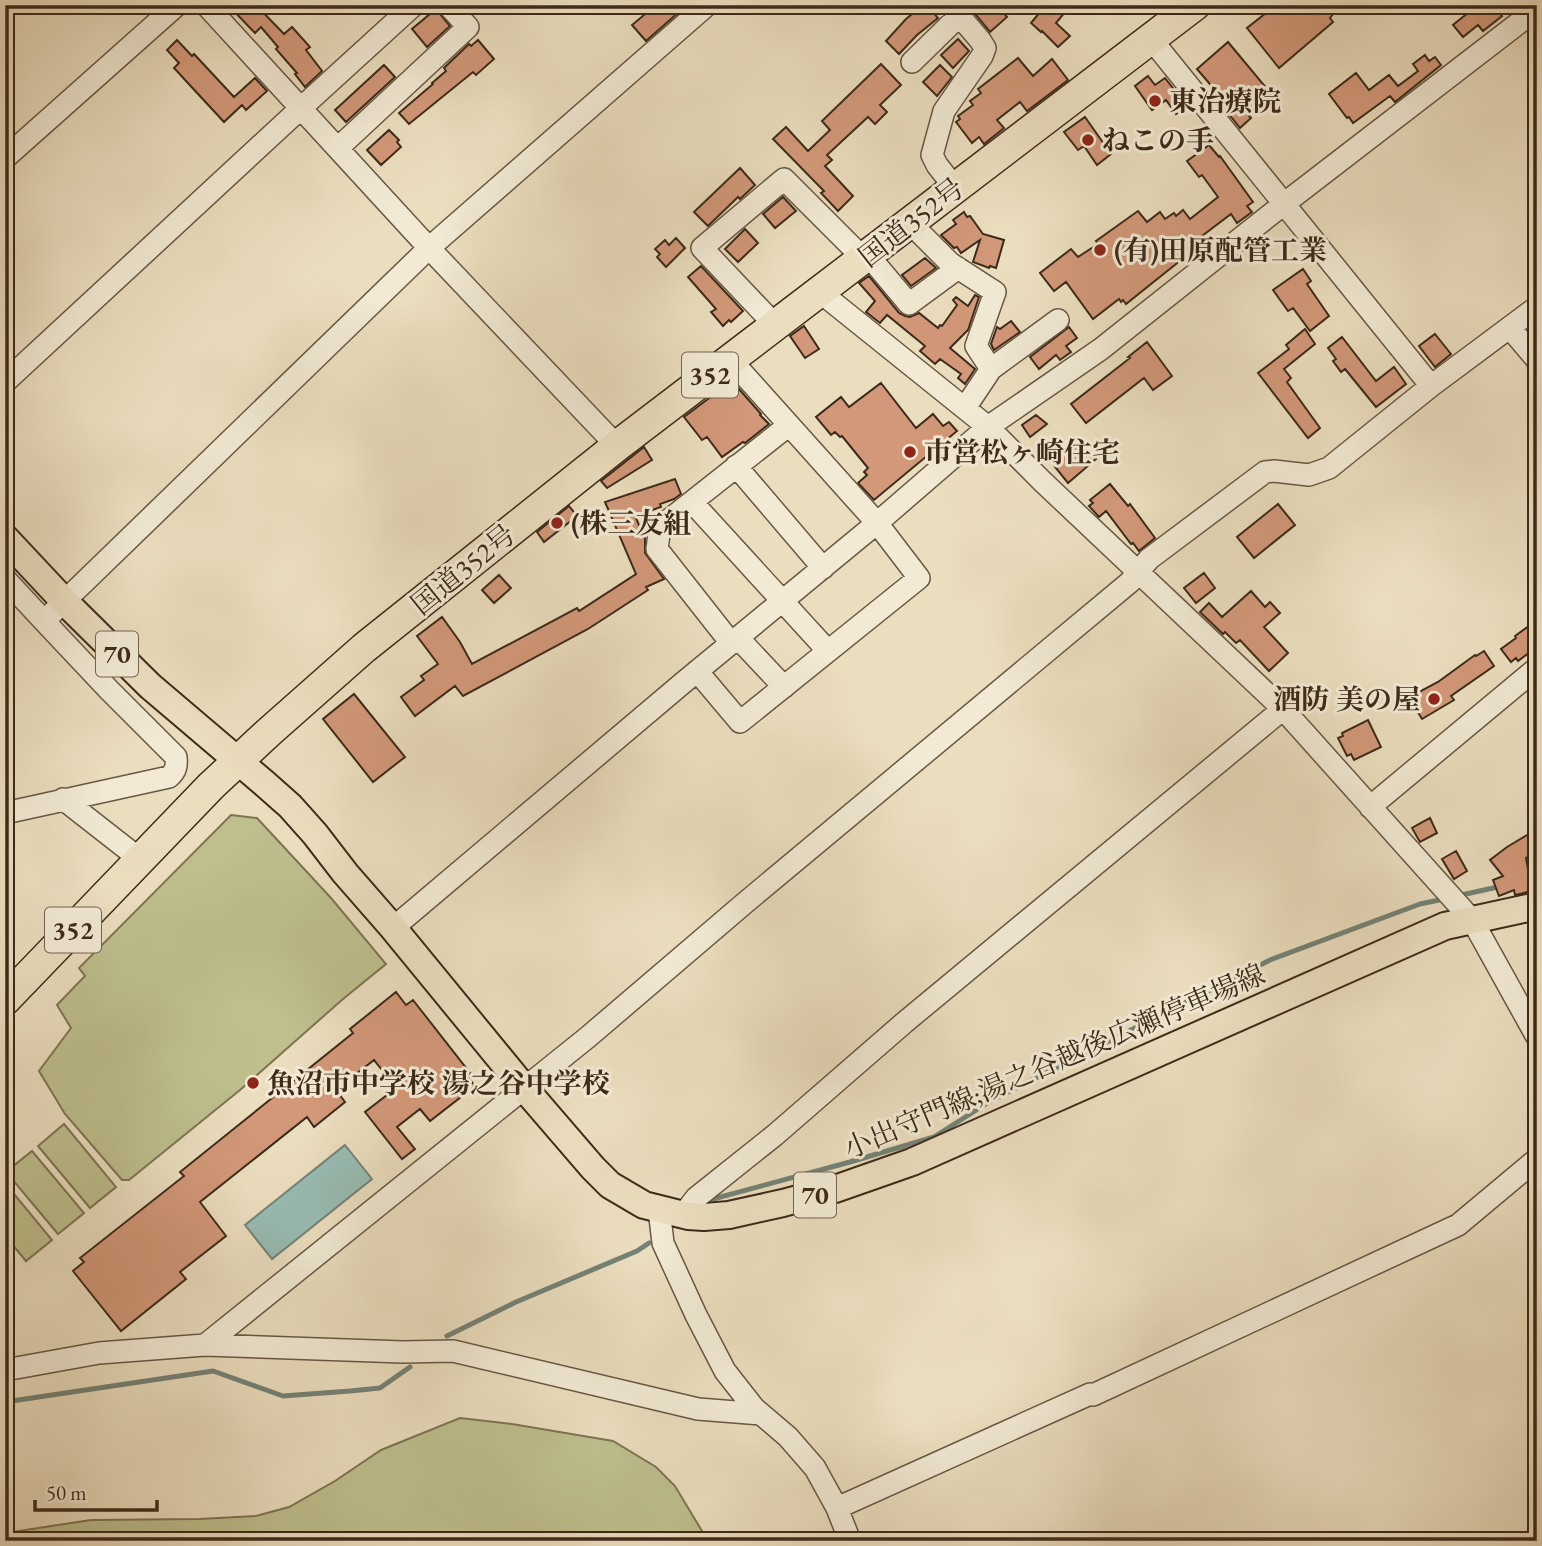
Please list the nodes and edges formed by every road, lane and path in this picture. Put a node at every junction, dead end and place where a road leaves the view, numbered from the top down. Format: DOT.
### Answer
graph roads {
  1 [pos="177,5"];
  2 [pos="206,5"];
  3 [pos="414,5"];
  4 [pos="448,5"];
  5 [pos="707,5"];
  6 [pos="1195,5"];
  7 [pos="1537,9"];
  8 [pos="954,11"];
  9 [pos="1151,39"];
  10 [pos="912,62"];
  11 [pos="301,108"];
  12 [pos="338,148"];
  13 [pos="5,158"];
  14 [pos="955,188"];
  15 [pos="1285,203"];
  16 [pos="910,223"];
  17 [pos="429,248"];
  18 [pos="866,257"];
  19 [pos="958,268"];
  20 [pos="820,292"];
  21 [pos="1537,307"];
  22 [pos="1058,320"];
  23 [pos="775,325"];
  24 [pos="1510,328"];
  25 [pos="730,359"];
  26 [pos="1537,360"];
  27 [pos="991,369"];
  28 [pos="5,382"];
  29 [pos="1431,386"];
  30 [pos="965,408"];
  31 [pos="789,425"];
  32 [pos="988,427"];
  33 [pos="617,446"];
  34 [pos="736,466"];
  35 [pos="692,502"];
  36 [pos="877,523"];
  37 [pos="5,538"];
  38 [pos="823,568"];
  39 [pos="1139,572"];
  40 [pos="5,579"];
  41 [pos="64,601"];
  42 [pos="783,601"];
  43 [pos="44,621"];
  44 [pos="734,641"];
  45 [pos="828,651"];
  46 [pos="1537,668"];
  47 [pos="697,671"];
  48 [pos="784,687"];
  49 [pos="1283,709"];
  50 [pos="238,761"];
  51 [pos="63,799"];
  52 [pos="1370,807"];
  53 [pos="5,813"];
  54 [pos="141,859"];
  55 [pos="1537,906"];
  56 [pos="1472,920"];
  57 [pos="393,928"];
  58 [pos="5,1000"];
  59 [pos="1537,1037"];
  60 [pos="525,1089"];
  61 [pos="1537,1159"];
  62 [pos="659,1209"];
  63 [pos="688,1216"];
  64 [pos="205,1345"];
  65 [pos="5,1370"];
  66 [pos="761,1414"];
  67 [pos="837,1508"];
  68 [pos="850,1541"];
  1 -- 13 [label="street"];
  2 -- 11 [label="street"];
  3 -- 11 [label="street"];
  4 -- 12 [label="street"];
  5 -- 17 [label="street"];
  6 -- 9 [label="highway, 国道352号 / 352"];
  7 -- 15 [label="street"];
  8 -- 10 [label="street"];
  8 -- 14 [label="street"];
  9 -- 14 [label="highway, 国道352号 / 352"];
  9 -- 15 [label="street"];
  11 -- 12 [label="street"];
  11 -- 28 [label="street"];
  12 -- 17 [label="street"];
  14 -- 16 [label="highway, 国道352号 / 352"];
  15 -- 29 [label="street"];
  15 -- 32 [label="street"];
  16 -- 18 [label="highway, 国道352号 / 352"];
  16 -- 19 [label="street"];
  17 -- 33 [label="street"];
  17 -- 41 [label="street"];
  18 -- 19 [label="street"];
  18 -- 20 [label="highway, 国道352号 / 352"];
  18 -- 23 [label="street"];
  19 -- 27 [label="street"];
  20 -- 23 [label="highway, 国道352号 / 352"];
  20 -- 30 [label="street"];
  21 -- 24 [label="street"];
  22 -- 27 [label="street"];
  23 -- 25 [label="highway, 国道352号 / 352"];
  24 -- 26 [label="street"];
  24 -- 29 [label="street"];
  25 -- 31 [label="street"];
  25 -- 33 [label="highway, 国道352号 / 352"];
  27 -- 30 [label="street"];
  29 -- 39 [label="street"];
  30 -- 32 [label="street"];
  31 -- 34 [label="street"];
  31 -- 36 [label="street"];
  32 -- 36 [label="street"];
  32 -- 39 [label="street"];
  33 -- 50 [label="highway, 国道352号 / 352"];
  34 -- 35 [label="street"];
  34 -- 38 [label="street"];
  35 -- 42 [label="street"];
  35 -- 44 [label="street"];
  36 -- 38 [label="street"];
  36 -- 45 [label="street"];
  37 -- 41 [label="main road, 70"];
  38 -- 42 [label="street"];
  39 -- 49 [label="street"];
  39 -- 60 [label="street"];
  40 -- 43 [label="street"];
  41 -- 43 [label="street"];
  41 -- 50 [label="main road, 70"];
  42 -- 44 [label="street"];
  42 -- 45 [label="street"];
  43 -- 51 [label="street"];
  44 -- 47 [label="street"];
  44 -- 48 [label="street"];
  45 -- 48 [label="street"];
  46 -- 52 [label="street"];
  47 -- 48 [label="street"];
  47 -- 57 [label="street"];
  49 -- 52 [label="street"];
  49 -- 63 [label="street"];
  50 -- 54 [label="highway, 国道352号 / 352"];
  50 -- 57 [label="main road, 小出守門線;湯之谷越後広瀬停車場線 / 70"];
  51 -- 53 [label="street"];
  51 -- 54 [label="street"];
  52 -- 56 [label="street"];
  54 -- 58 [label="highway, 国道352号 / 352"];
  55 -- 56 [label="main road, 小出守門線;湯之谷越後広瀬停車場線 / 70"];
  56 -- 59 [label="street"];
  56 -- 63 [label="main road, 小出守門線;湯之谷越後広瀬停車場線 / 70"];
  57 -- 60 [label="main road, 小出守門線;湯之谷越後広瀬停車場線 / 70"];
  60 -- 62 [label="main road, 小出守門線;湯之谷越後広瀬停車場線 / 70"];
  60 -- 64 [label="street"];
  61 -- 67 [label="street"];
  62 -- 63 [label="main road, 小出守門線;湯之谷越後広瀬停車場線 / 70"];
  62 -- 66 [label="street"];
  64 -- 65 [label="street"];
  64 -- 66 [label="street"];
  66 -- 67 [label="street"];
  67 -- 68 [label="street"];
}
